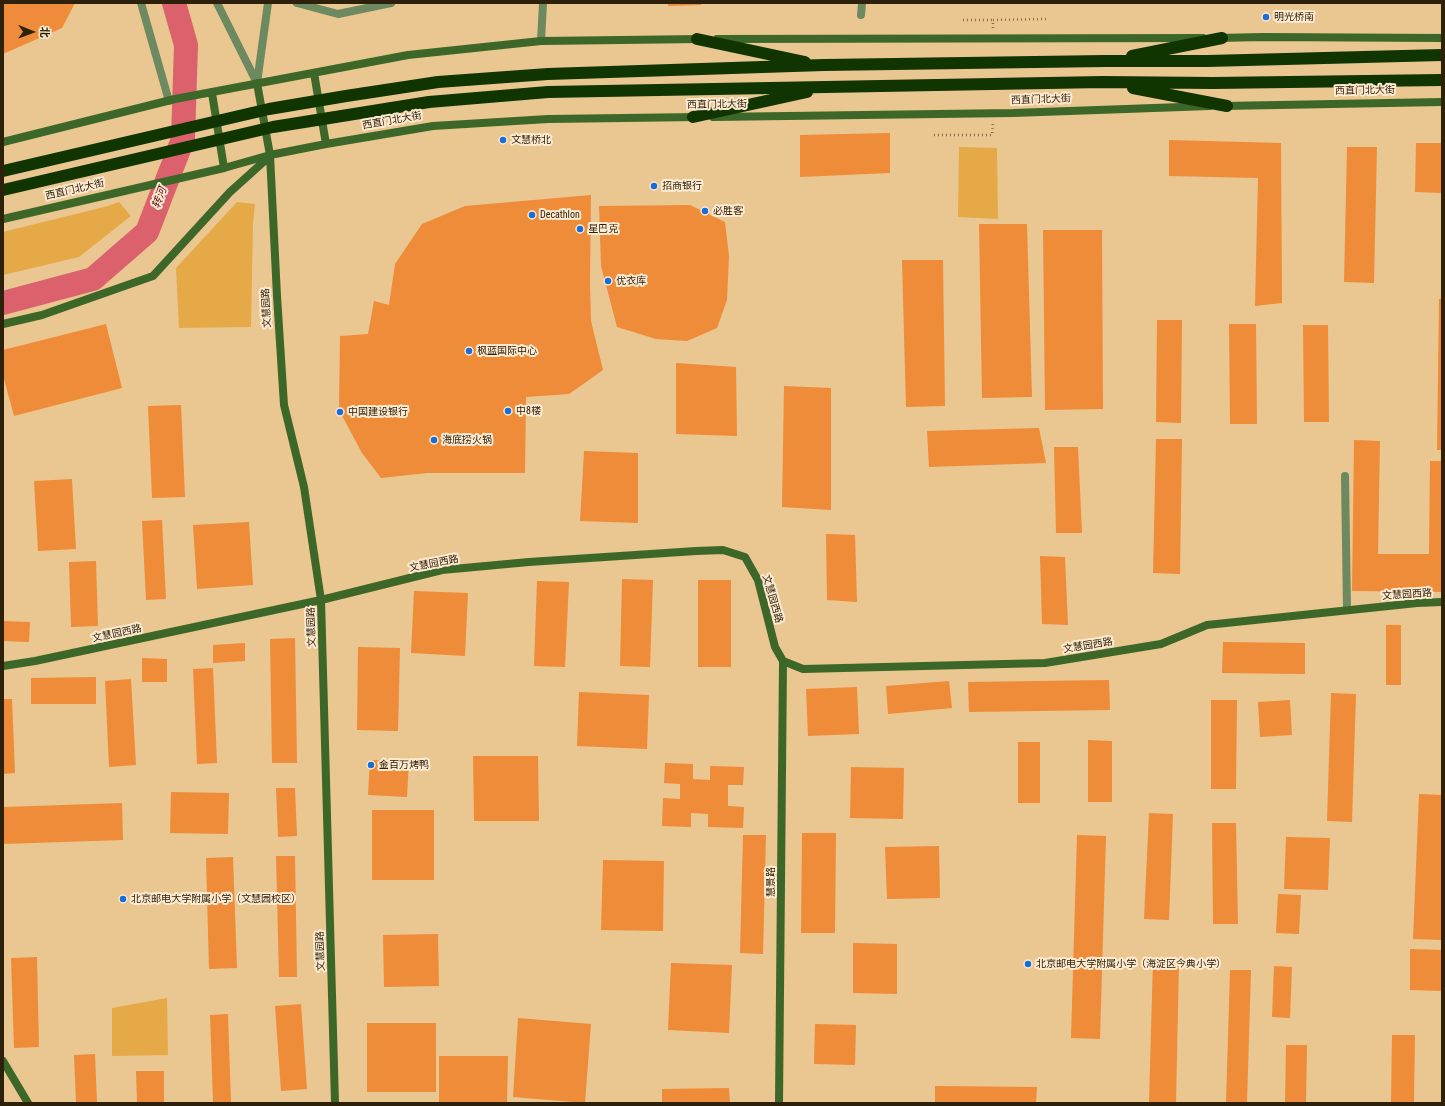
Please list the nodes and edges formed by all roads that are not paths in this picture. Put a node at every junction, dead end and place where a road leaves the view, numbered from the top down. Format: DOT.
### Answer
graph roads {
  1 [pos="141,3"];
  2 [pos="217,3"];
  3 [pos="268,3"];
  4 [pos="297,3"];
  5 [pos="391,3"];
  6 [pos="543,3"];
  7 [pos="862,3"];
  8 [pos="861,15"];
  9 [pos="1222,38"];
  10 [pos="1442,38"];
  11 [pos="697,39"];
  12 [pos="541,41"];
  13 [pos="1442,55"];
  14 [pos="1105,61"];
  15 [pos="824,65"];
  16 [pos="314,73"];
  17 [pos="1442,80"];
  18 [pos="1102,82"];
  19 [pos="257,83"];
  20 [pos="835,86"];
  21 [pos="215,92"];
  22 [pos="172,100"];
  23 [pos="1442,102"];
  24 [pos="1227,106"];
  25 [pos="693,117"];
  26 [pos="3,142"];
  27 [pos="326,144"];
  28 [pos="270,155"];
  29 [pos="224,168"];
  30 [pos="3,171"];
  31 [pos="3,190"];
  32 [pos="3,219"];
  33 [pos="3,324"];
  34 [pos="1345,476"];
  35 [pos="321,600"];
  36 [pos="1442,602"];
  37 [pos="1347,610"];
  38 [pos="783,661"];
  39 [pos="3,666"];
  40 [pos="3,1061"];
  41 [pos="28,1103"];
  42 [pos="335,1103"];
  43 [pos="779,1103"];
  1 -- 22 [label="street"];
  2 -- 19 [label="street"];
  3 -- 19 [label="street"];
  4 -- 5 [label="street"];
  6 -- 12 [label="street"];
  7 -- 8 [label="street"];
  9 -- 10 [label="street"];
  9 -- 11 [label="street"];
  9 -- 14 [label="highway"];
  11 -- 12 [label="street"];
  11 -- 15 [label="highway"];
  12 -- 16 [label="street"];
  13 -- 14 [label="highway"];
  14 -- 15 [label="highway"];
  15 -- 30 [label="highway"];
  16 -- 19 [label="street"];
  16 -- 27 [label="street"];
  17 -- 18 [label="highway, 西直门北大街"];
  18 -- 20 [label="highway, 西直门北大街"];
  18 -- 24 [label="highway"];
  19 -- 21 [label="street"];
  19 -- 28 [label="street, 文慧园路"];
  20 -- 25 [label="highway"];
  20 -- 31 [label="highway, 西直门北大街"];
  21 -- 22 [label="street"];
  21 -- 29 [label="street"];
  22 -- 26 [label="street"];
  23 -- 24 [label="street, 西直门北大街"];
  24 -- 25 [label="street, 西直门北大街"];
  25 -- 27 [label="street, 西直门北大街"];
  27 -- 28 [label="street, 西直门北大街"];
  28 -- 29 [label="street, 西直门北大街"];
  28 -- 33 [label="street"];
  28 -- 35 [label="street, 文慧园路"];
  29 -- 32 [label="street, 西直门北大街"];
  34 -- 37 [label="street"];
  35 -- 38 [label="street, 文慧园西路"];
  35 -- 39 [label="street, 文慧园西路"];
  35 -- 42 [label="street, 文慧园路"];
  36 -- 37 [label="street, 文慧园西路"];
  37 -- 38 [label="street, 文慧园西路"];
  38 -- 43 [label="street, 慧景路"];
  40 -- 41 [label="street"];
}
